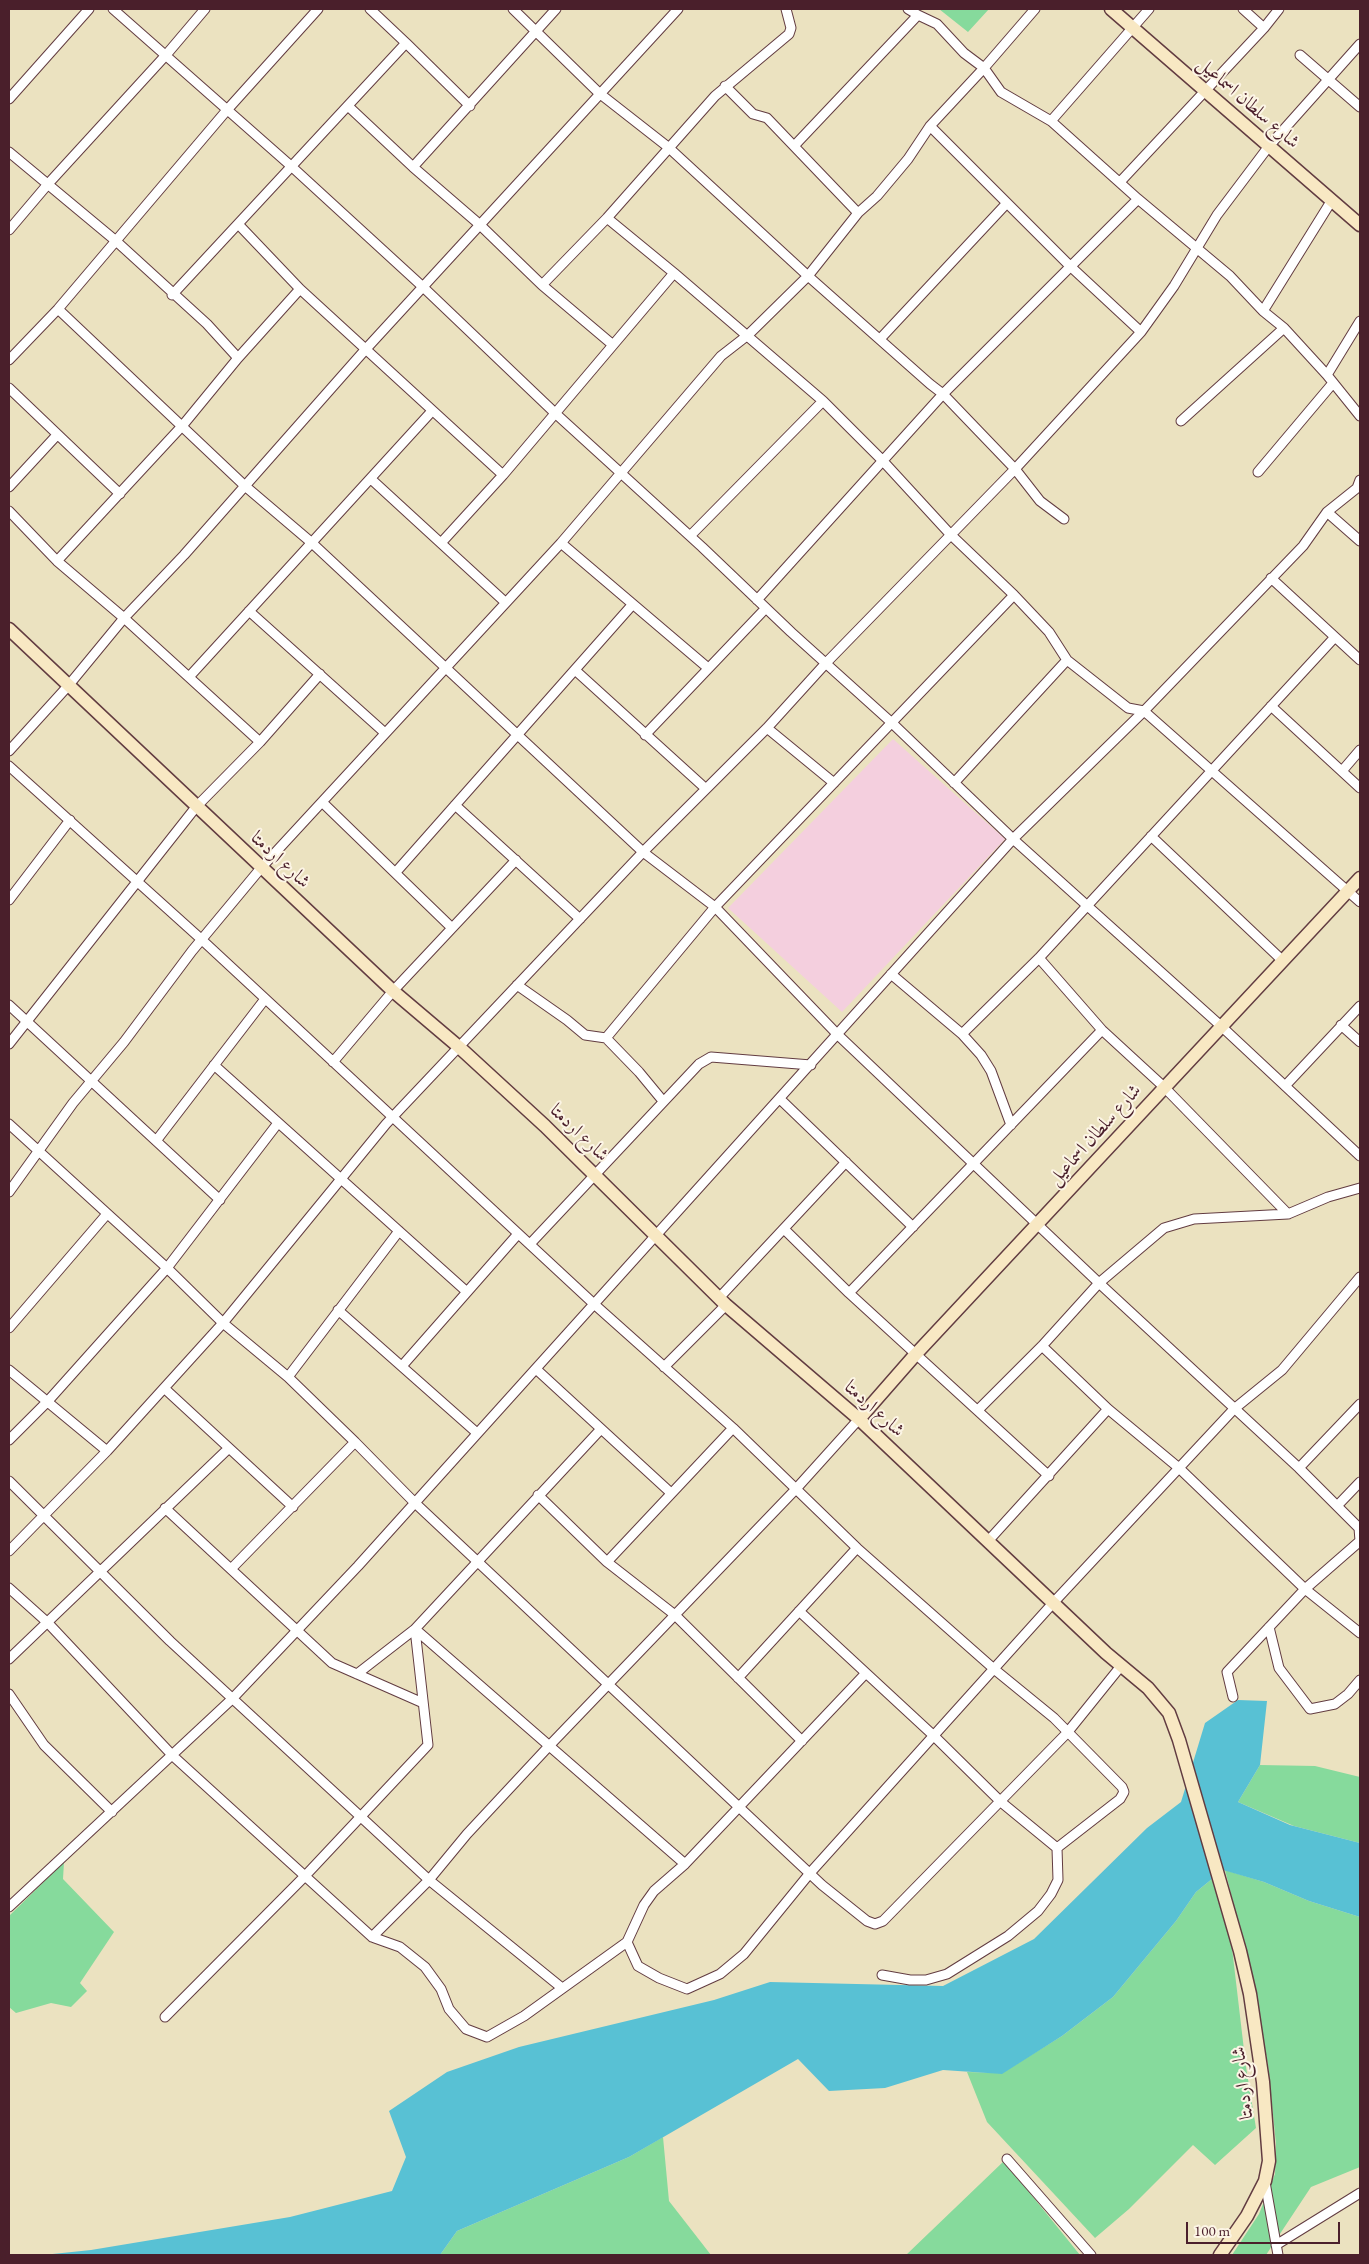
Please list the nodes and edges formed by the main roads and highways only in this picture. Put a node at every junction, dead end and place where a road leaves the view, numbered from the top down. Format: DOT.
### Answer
graph roads {
  1 [pos="1111,9"];
  2 [pos="1360,225"];
  3 [pos="9,629"];
  4 [pos="1360,878"];
  5 [pos="859,1419"];
  6 [pos="1220,2255"];
  1 -- 2 [label="main road, شارع سلطان اسماعيل"];
  3 -- 5 [label="main road, شارع اردمتا"];
  4 -- 5 [label="main road, شارع سلطان اسماعيل"];
  5 -- 6 [label="main road, شارع اردمتا"];
}
